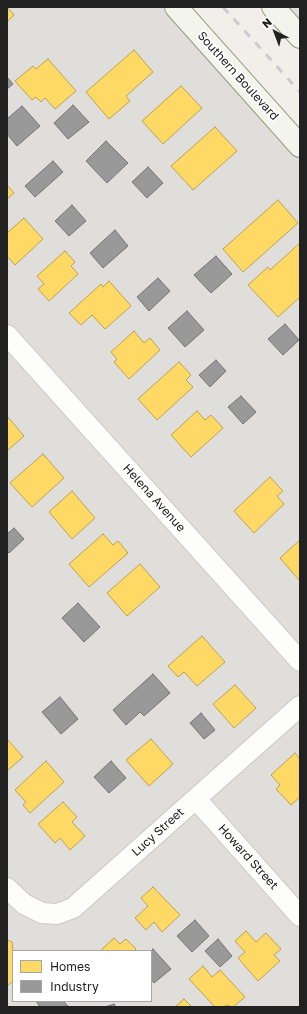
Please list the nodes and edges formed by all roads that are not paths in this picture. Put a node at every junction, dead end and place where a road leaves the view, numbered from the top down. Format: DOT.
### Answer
graph roads {
  1 [pos="176,7"];
  2 [pos="273,7"];
  3 [pos="300,37"];
  4 [pos="300,146"];
  5 [pos="7,335"];
  6 [pos="300,661"];
  7 [pos="300,706"];
  8 [pos="196,799"];
  9 [pos="7,888"];
  10 [pos="300,916"];
  1 -- 4 [label="street, Southern Boulevard"];
  2 -- 3 [label="street"];
  5 -- 6 [label="street, Helena Avenue"];
  7 -- 8 [label="street, Lucy Street"];
  8 -- 9 [label="street, Lucy Street"];
  8 -- 10 [label="street, Howard Street"];
}
